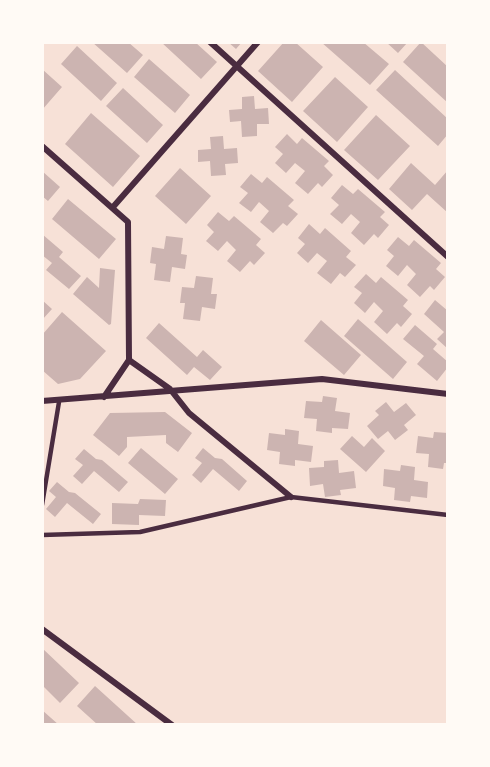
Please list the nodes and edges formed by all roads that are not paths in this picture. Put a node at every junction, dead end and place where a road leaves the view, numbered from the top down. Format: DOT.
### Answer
graph roads {
  1 [pos="210,42"];
  2 [pos="258,42"];
  3 [pos="237,66"];
  4 [pos="42,146"];
  5 [pos="113,207"];
  6 [pos="448,257"];
  7 [pos="129,360"];
  8 [pos="170,389"];
  9 [pos="448,394"];
  10 [pos="104,397"];
  11 [pos="42,401"];
  12 [pos="59,402"];
  13 [pos="291,497"];
  14 [pos="42,506"];
  15 [pos="448,514"];
  16 [pos="42,535"];
  17 [pos="42,629"];
  18 [pos="172,725"];
  1 -- 3 [label="street"];
  2 -- 3 [label="street"];
  3 -- 5 [label="street"];
  3 -- 6 [label="street"];
  4 -- 5 [label="street"];
  5 -- 7 [label="street"];
  7 -- 8 [label="street"];
  7 -- 10 [label="street"];
  8 -- 9 [label="street"];
  8 -- 10 [label="street"];
  8 -- 13 [label="street"];
  10 -- 12 [label="street"];
  11 -- 12 [label="street"];
  12 -- 14 [label="lane"];
  13 -- 15 [label="lane"];
  13 -- 16 [label="lane"];
  17 -- 18 [label="street"];
}
